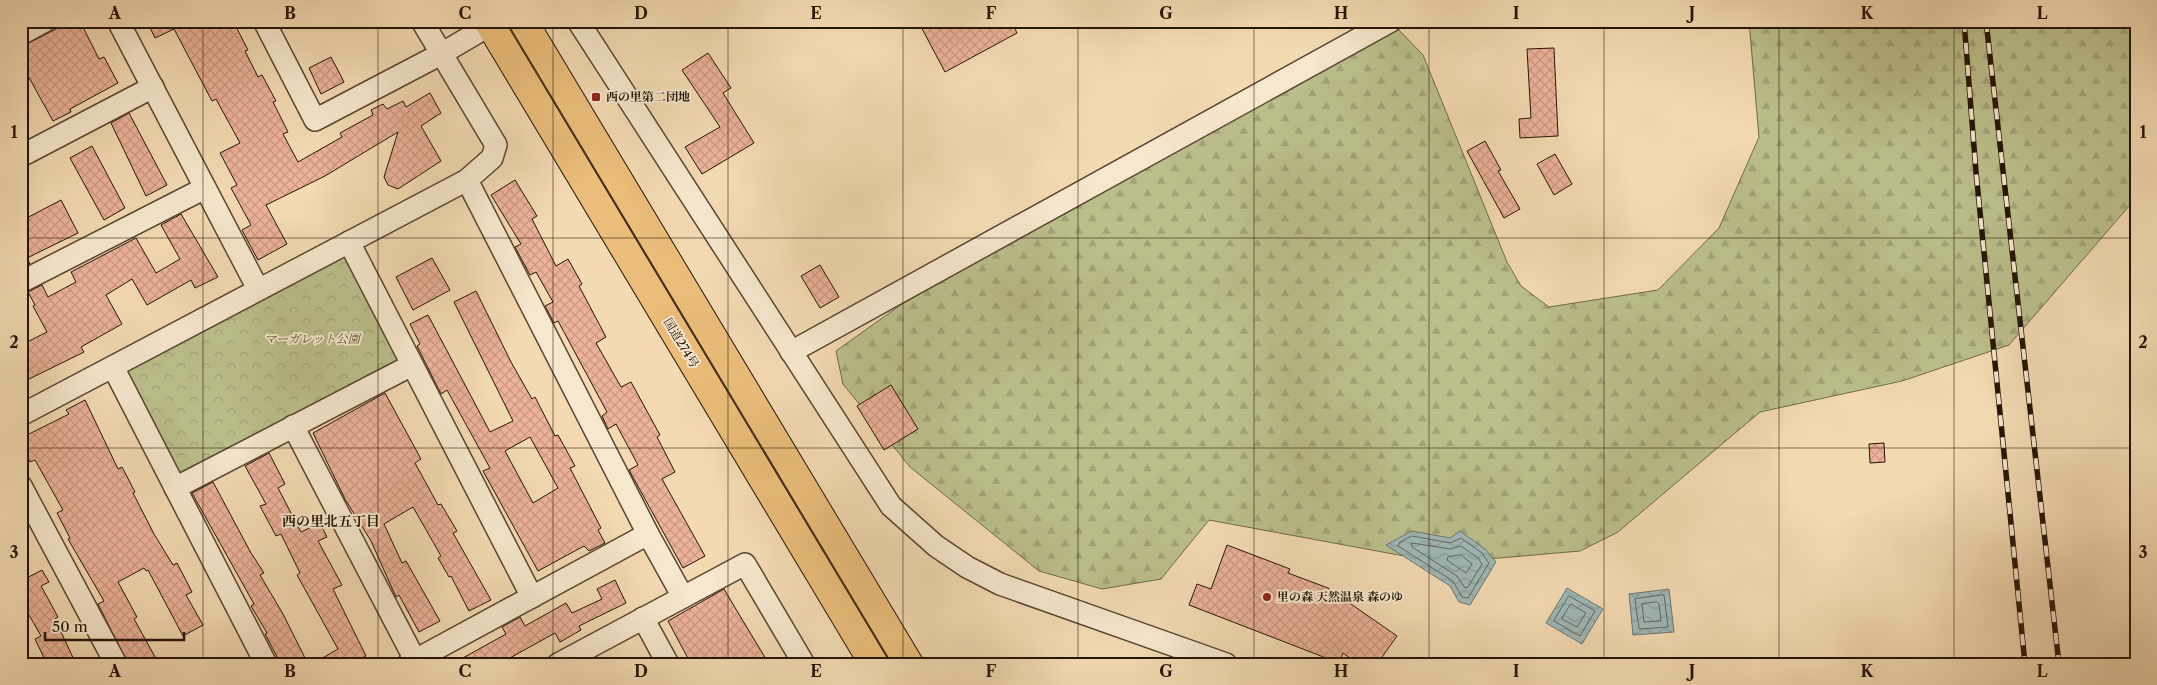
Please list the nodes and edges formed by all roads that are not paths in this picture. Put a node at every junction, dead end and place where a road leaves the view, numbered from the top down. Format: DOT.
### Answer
graph roads {
  1 [pos="45,21"];
  2 [pos="118,21"];
  3 [pos="264,21"];
  4 [pos="422,21"];
  5 [pos="523,21"];
  6 [pos="578,21"];
  7 [pos="1391,21"];
  8 [pos="492,23"];
  9 [pos="21,34"];
  10 [pos="441,54"];
  11 [pos="153,87"];
  12 [pos="21,156"];
  13 [pos="467,180"];
  14 [pos="205,188"];
  15 [pos="348,242"];
  16 [pos="21,282"];
  17 [pos="258,289"];
  18 [pos="791,352"];
  19 [pos="412,365"];
  20 [pos="113,367"];
  21 [pos="21,415"];
  22 [pos="294,426"];
  23 [pos="21,486"];
  24 [pos="175,488"];
  25 [pos="648,534"];
  26 [pos="532,596"];
  27 [pos="683,598"];
  28 [pos="644,618"];
  29 [pos="412,662"];
  30 [pos="116,664"];
  31 [pos="266,664"];
  32 [pos="558,664"];
  33 [pos="668,664"];
  34 [pos="804,664"];
  35 [pos="874,664"];
  36 [pos="909,664"];
  37 [pos="1226,664"];
  1 -- 9 [label="street"];
  2 -- 11 [label="street"];
  3 -- 10 [label="street"];
  4 -- 10 [label="street"];
  5 -- 36 [label="highway"];
  6 -- 18 [label="street"];
  7 -- 18 [label="street"];
  8 -- 10 [label="street"];
  8 -- 35 [label="highway, 国道274号"];
  10 -- 13 [label="street"];
  11 -- 12 [label="street"];
  11 -- 14 [label="street"];
  13 -- 15 [label="street"];
  13 -- 25 [label="street"];
  14 -- 16 [label="street"];
  14 -- 17 [label="street"];
  15 -- 17 [label="street"];
  15 -- 19 [label="street"];
  17 -- 20 [label="street"];
  18 -- 37 [label="street"];
  19 -- 22 [label="street"];
  19 -- 26 [label="street"];
  20 -- 21 [label="street"];
  20 -- 24 [label="street"];
  22 -- 24 [label="street"];
  22 -- 29 [label="street"];
  23 -- 30 [label="street"];
  24 -- 31 [label="street"];
  25 -- 26 [label="street"];
  25 -- 27 [label="street"];
  26 -- 29 [label="street"];
  27 -- 28 [label="street"];
  27 -- 34 [label="street"];
  28 -- 32 [label="street"];
  28 -- 33 [label="street"];
}
